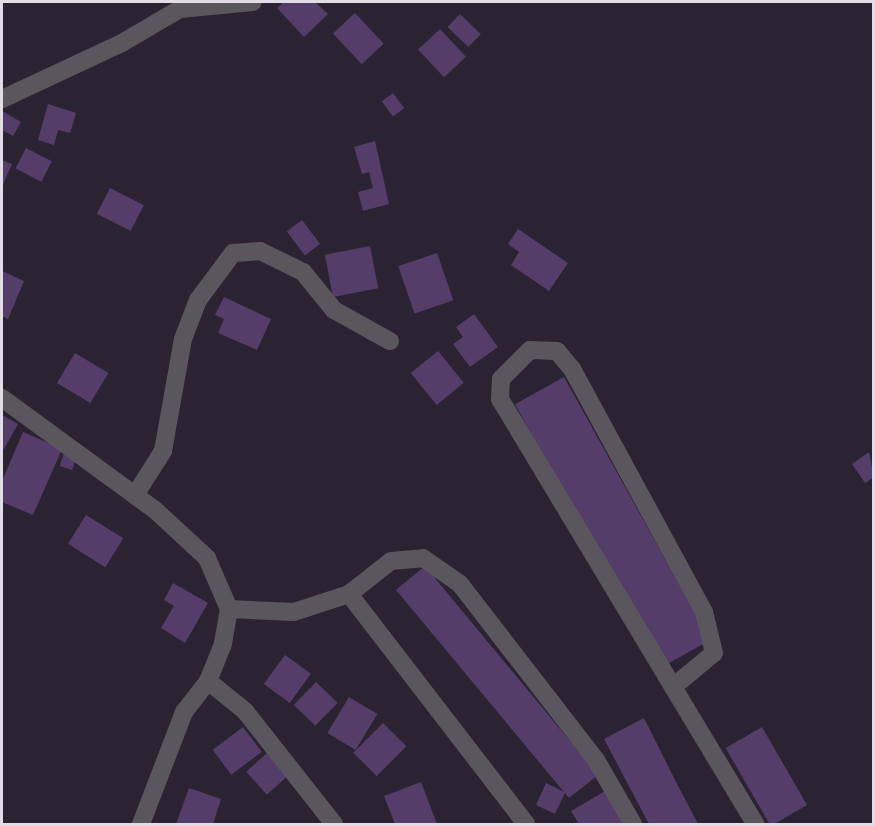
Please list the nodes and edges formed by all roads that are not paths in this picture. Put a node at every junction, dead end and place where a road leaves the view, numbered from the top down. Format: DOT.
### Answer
graph roads {
  1 [pos="225,2"];
  2 [pos="252,2"];
  3 [pos="2,99"];
  4 [pos="390,341"];
  5 [pos="2,398"];
  6 [pos="135,495"];
  7 [pos="348,594"];
  8 [pos="229,609"];
  9 [pos="208,681"];
  10 [pos="673,687"];
  11 [pos="141,825"];
  12 [pos="334,825"];
  13 [pos="526,825"];
  14 [pos="633,825"];
  15 [pos="755,825"];
  1 -- 2 [label="street"];
  1 -- 3 [label="street"];
  4 -- 6 [label="street"];
  5 -- 6 [label="street"];
  6 -- 8 [label="street"];
  7 -- 8 [label="street"];
  7 -- 13 [label="street"];
  7 -- 14 [label="street"];
  8 -- 9 [label="street"];
  9 -- 11 [label="street"];
  9 -- 12 [label="street"];
  10 -- 10 [label="street"];
  10 -- 15 [label="street"];
}
